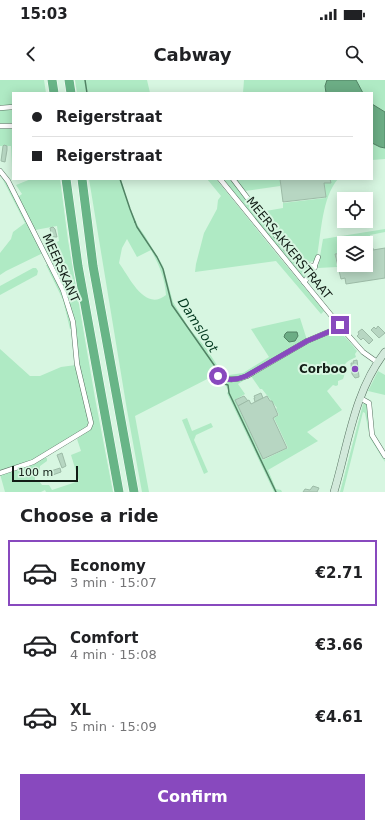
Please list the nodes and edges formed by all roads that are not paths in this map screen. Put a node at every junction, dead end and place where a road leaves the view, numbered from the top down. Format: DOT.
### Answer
graph roads {
  1 [pos="52,80"];
  2 [pos="69,80"];
  3 [pos="54,92"];
  4 [pos="71,92"];
  5 [pos="12,107"];
  6 [pos="0,108"];
  7 [pos="0,126"];
  8 [pos="12,126"];
  9 [pos="0,171"];
  10 [pos="66,180"];
  11 [pos="82,180"];
  12 [pos="221,180"];
  13 [pos="234,180"];
  14 [pos="318,257"];
  15 [pos="315,267"];
  16 [pos="304,282"];
  17 [pos="340,325"];
  18 [pos="385,352"];
  19 [pos="377,362"];
  20 [pos="218,376"];
  21 [pos="360,398"];
  22 [pos="385,456"];
  23 [pos="0,472"];
  24 [pos="119,492"];
  25 [pos="134,492"];
  26 [pos="334,492"];
  1 -- 3 [label="highway"];
  2 -- 4 [label="highway"];
  5 -- 6 [label="street"];
  7 -- 8 [label="street"];
  9 -- 23 [label="street, MEERSKANT"];
  10 -- 24 [label="highway"];
  11 -- 25 [label="highway"];
  12 -- 16 [label="street, MEERSAKKERSTRAAT"];
  13 -- 15 [label="street"];
  14 -- 15 [label="street"];
  15 -- 16 [label="street"];
  16 -- 17 [label="street, MEERSAKKERSTRAAT"];
  17 -- 19 [label="street, MEERSAKKERSTRAAT"];
  17 -- 20 [label="street"];
  18 -- 19 [label="main road"];
  19 -- 21 [label="main road"];
  21 -- 22 [label="street"];
  21 -- 26 [label="main road"];
}
